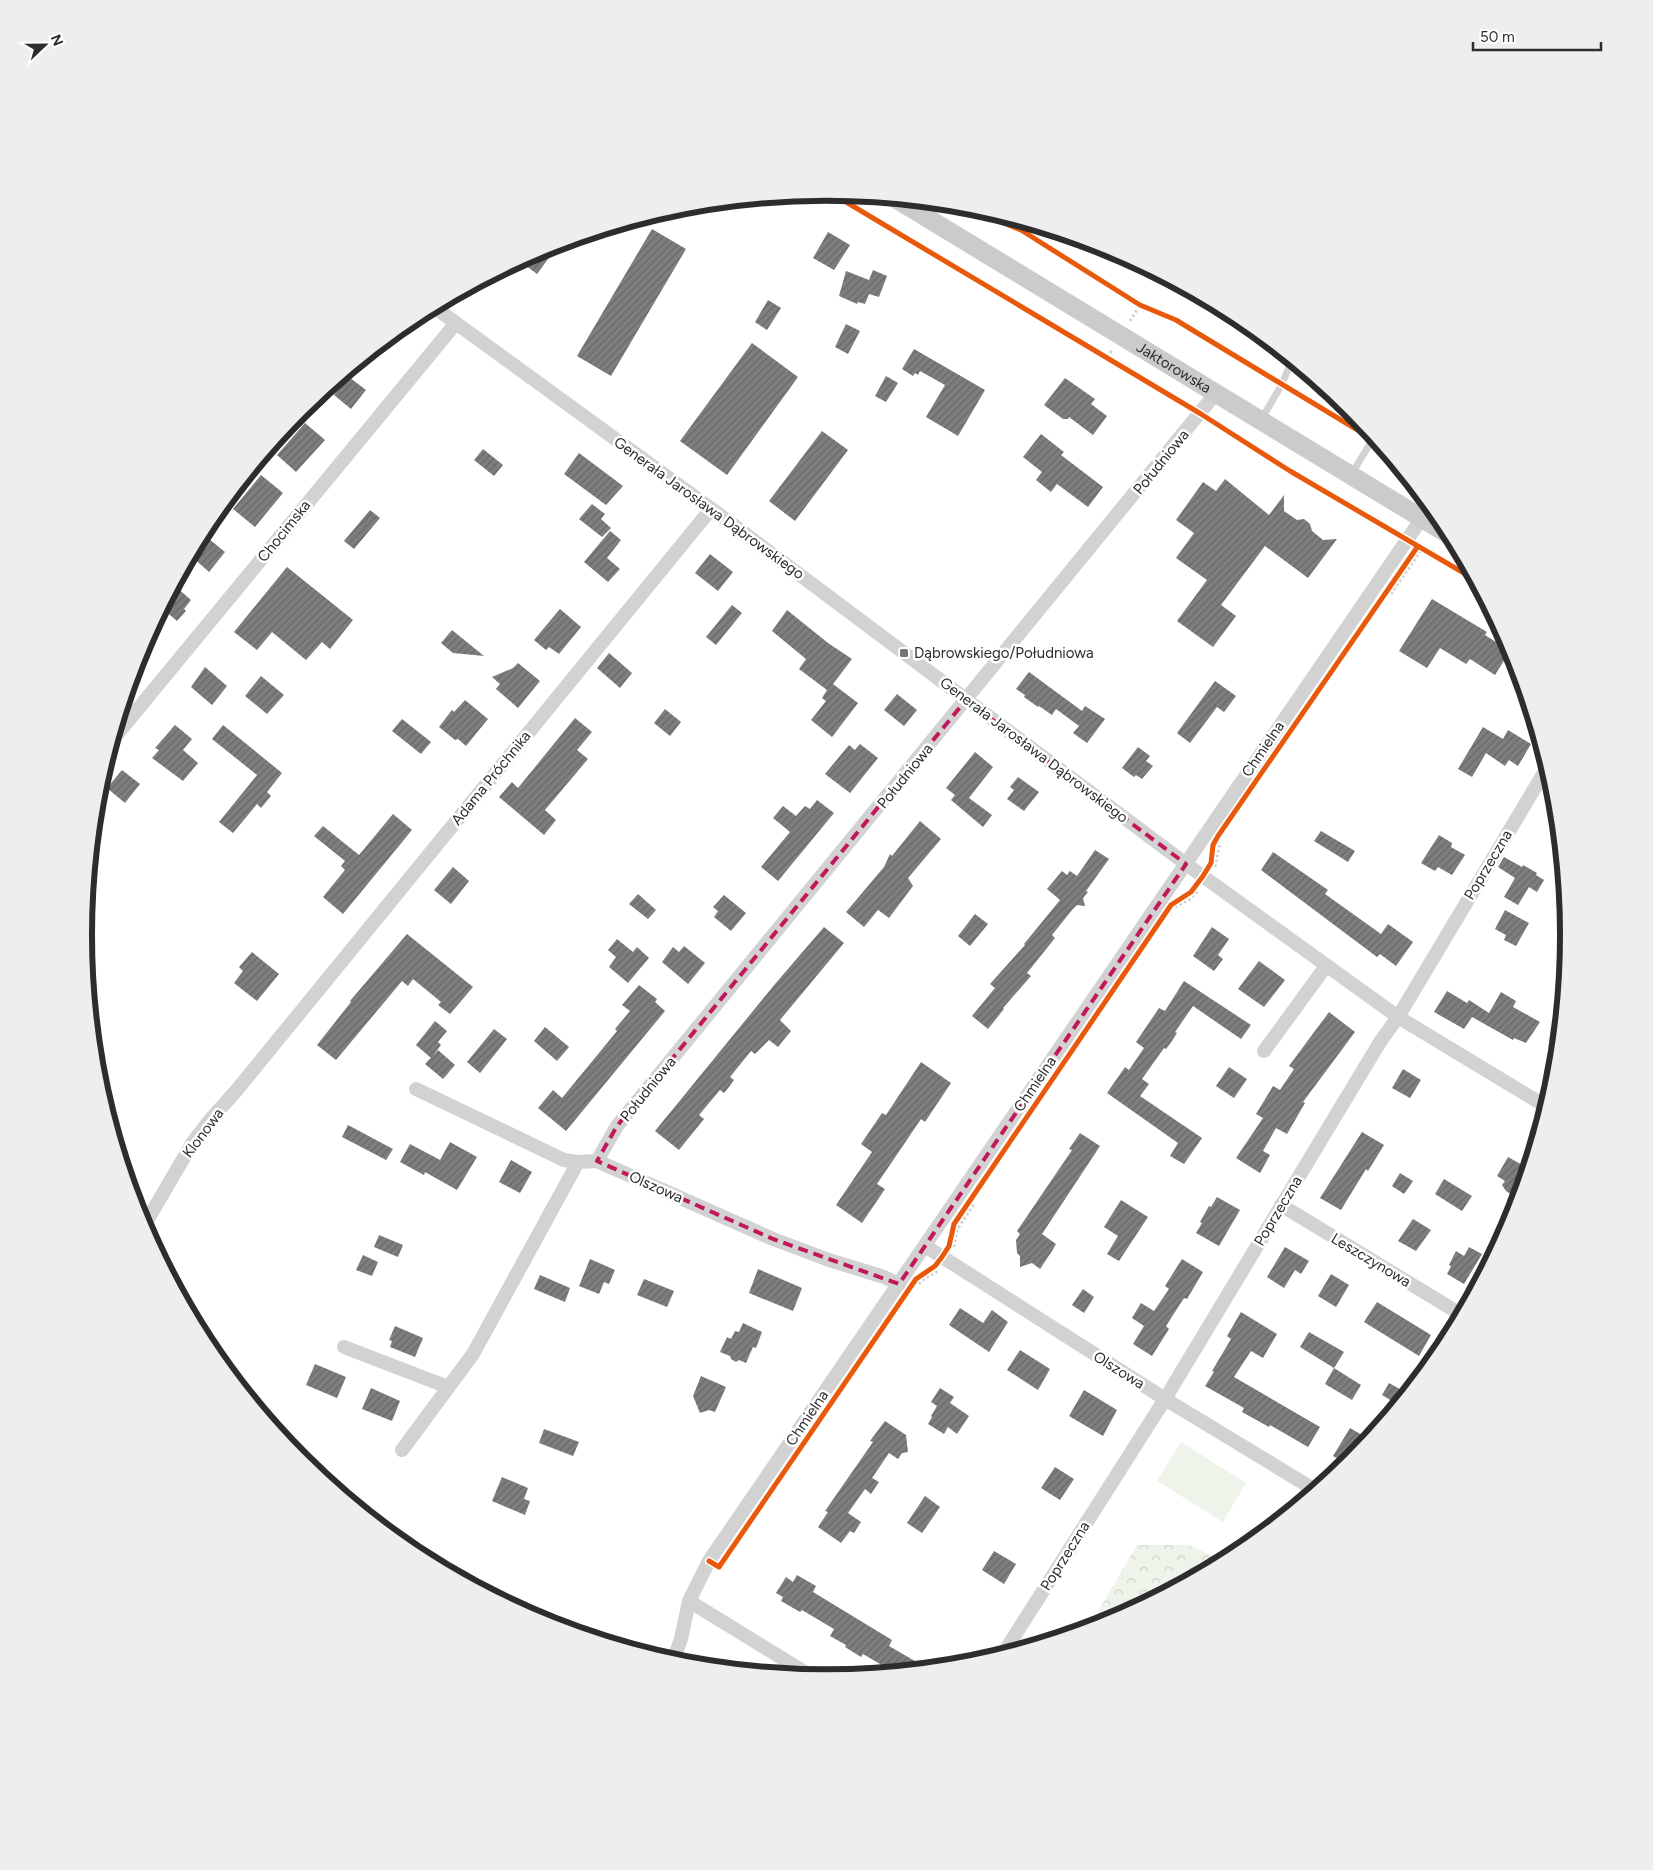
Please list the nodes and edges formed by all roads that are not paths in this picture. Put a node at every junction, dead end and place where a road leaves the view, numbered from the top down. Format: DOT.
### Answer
graph roads {
  1 [pos="907,206"];
  2 [pos="440,312"];
  3 [pos="456,323"];
  4 [pos="1289,366"];
  5 [pos="1216,393"];
  6 [pos="1261,420"];
  7 [pos="1370,443"];
  8 [pos="1351,475"];
  9 [pos="711,509"];
  10 [pos="1422,518"];
  11 [pos="1437,527"];
  12 [pos="966,700"];
  13 [pos="123,727"];
  14 [pos="1542,776"];
  15 [pos="1186,864"];
  16 [pos="1326,966"];
  17 [pos="1398,1017"];
  18 [pos="272,1048"];
  19 [pos="1264,1051"];
  20 [pos="416,1089"];
  21 [pos="1540,1104"];
  22 [pos="597,1161"];
  23 [pos="578,1162"];
  24 [pos="1281,1204"];
  25 [pos="149,1218"];
  26 [pos="925,1246"];
  27 [pos="908,1287"];
  28 [pos="1456,1311"];
  29 [pos="344,1347"];
  30 [pos="448,1387"];
  31 [pos="1165,1399"];
  32 [pos="402,1450"];
  33 [pos="1310,1487"];
  34 [pos="689,1601"];
  35 [pos="1008,1646"];
  36 [pos="676,1653"];
  37 [pos="798,1668"];
  1 -- 5 [label="main road, Jaktorowska"];
  2 -- 3 [label="street, Generała Jarosława Dąbrowskiego"];
  3 -- 9 [label="street, Generała Jarosława Dąbrowskiego"];
  3 -- 13 [label="street, Chocimska"];
  4 -- 6 [label="lane"];
  5 -- 6 [label="main road, Jaktorowska"];
  5 -- 12 [label="street, Południowa"];
  6 -- 8 [label="main road, Jaktorowska"];
  7 -- 8 [label="lane"];
  8 -- 10 [label="main road, Jaktorowska"];
  9 -- 12 [label="street, Generała Jarosława Dąbrowskiego"];
  9 -- 18 [label="street, Adama Próchnika"];
  10 -- 11 [label="main road, Jaktorowska"];
  10 -- 15 [label="street, Chmielna"];
  12 -- 15 [label="street, Generała Jarosława Dąbrowskiego"];
  12 -- 22 [label="street, Południowa"];
  14 -- 17 [label="street, Poprzeczna"];
  15 -- 16 [label="street, Generała Jarosława Dąbrowskiego"];
  15 -- 26 [label="street, Chmielna"];
  16 -- 17 [label="street, Generała Jarosława Dąbrowskiego"];
  16 -- 19 [label="street"];
  17 -- 21 [label="street, Generała Jarosława Dąbrowskiego"];
  17 -- 24 [label="street, Poprzeczna"];
  18 -- 25 [label="street, Klonowa"];
  20 -- 23 [label="street, Olszowa"];
  22 -- 23 [label="street, Olszowa"];
  22 -- 27 [label="street, Olszowa"];
  23 -- 30 [label="street"];
  24 -- 28 [label="street, Leszczynowa"];
  24 -- 31 [label="street, Poprzeczna"];
  26 -- 27 [label="street, Chmielna"];
  26 -- 31 [label="street, Olszowa"];
  27 -- 34 [label="street, Chmielna"];
  29 -- 30 [label="street"];
  30 -- 32 [label="street"];
  31 -- 33 [label="street, Olszowa"];
  31 -- 35 [label="street, Poprzeczna"];
  34 -- 36 [label="street, Chmielna"];
  34 -- 37 [label="street"];
}
